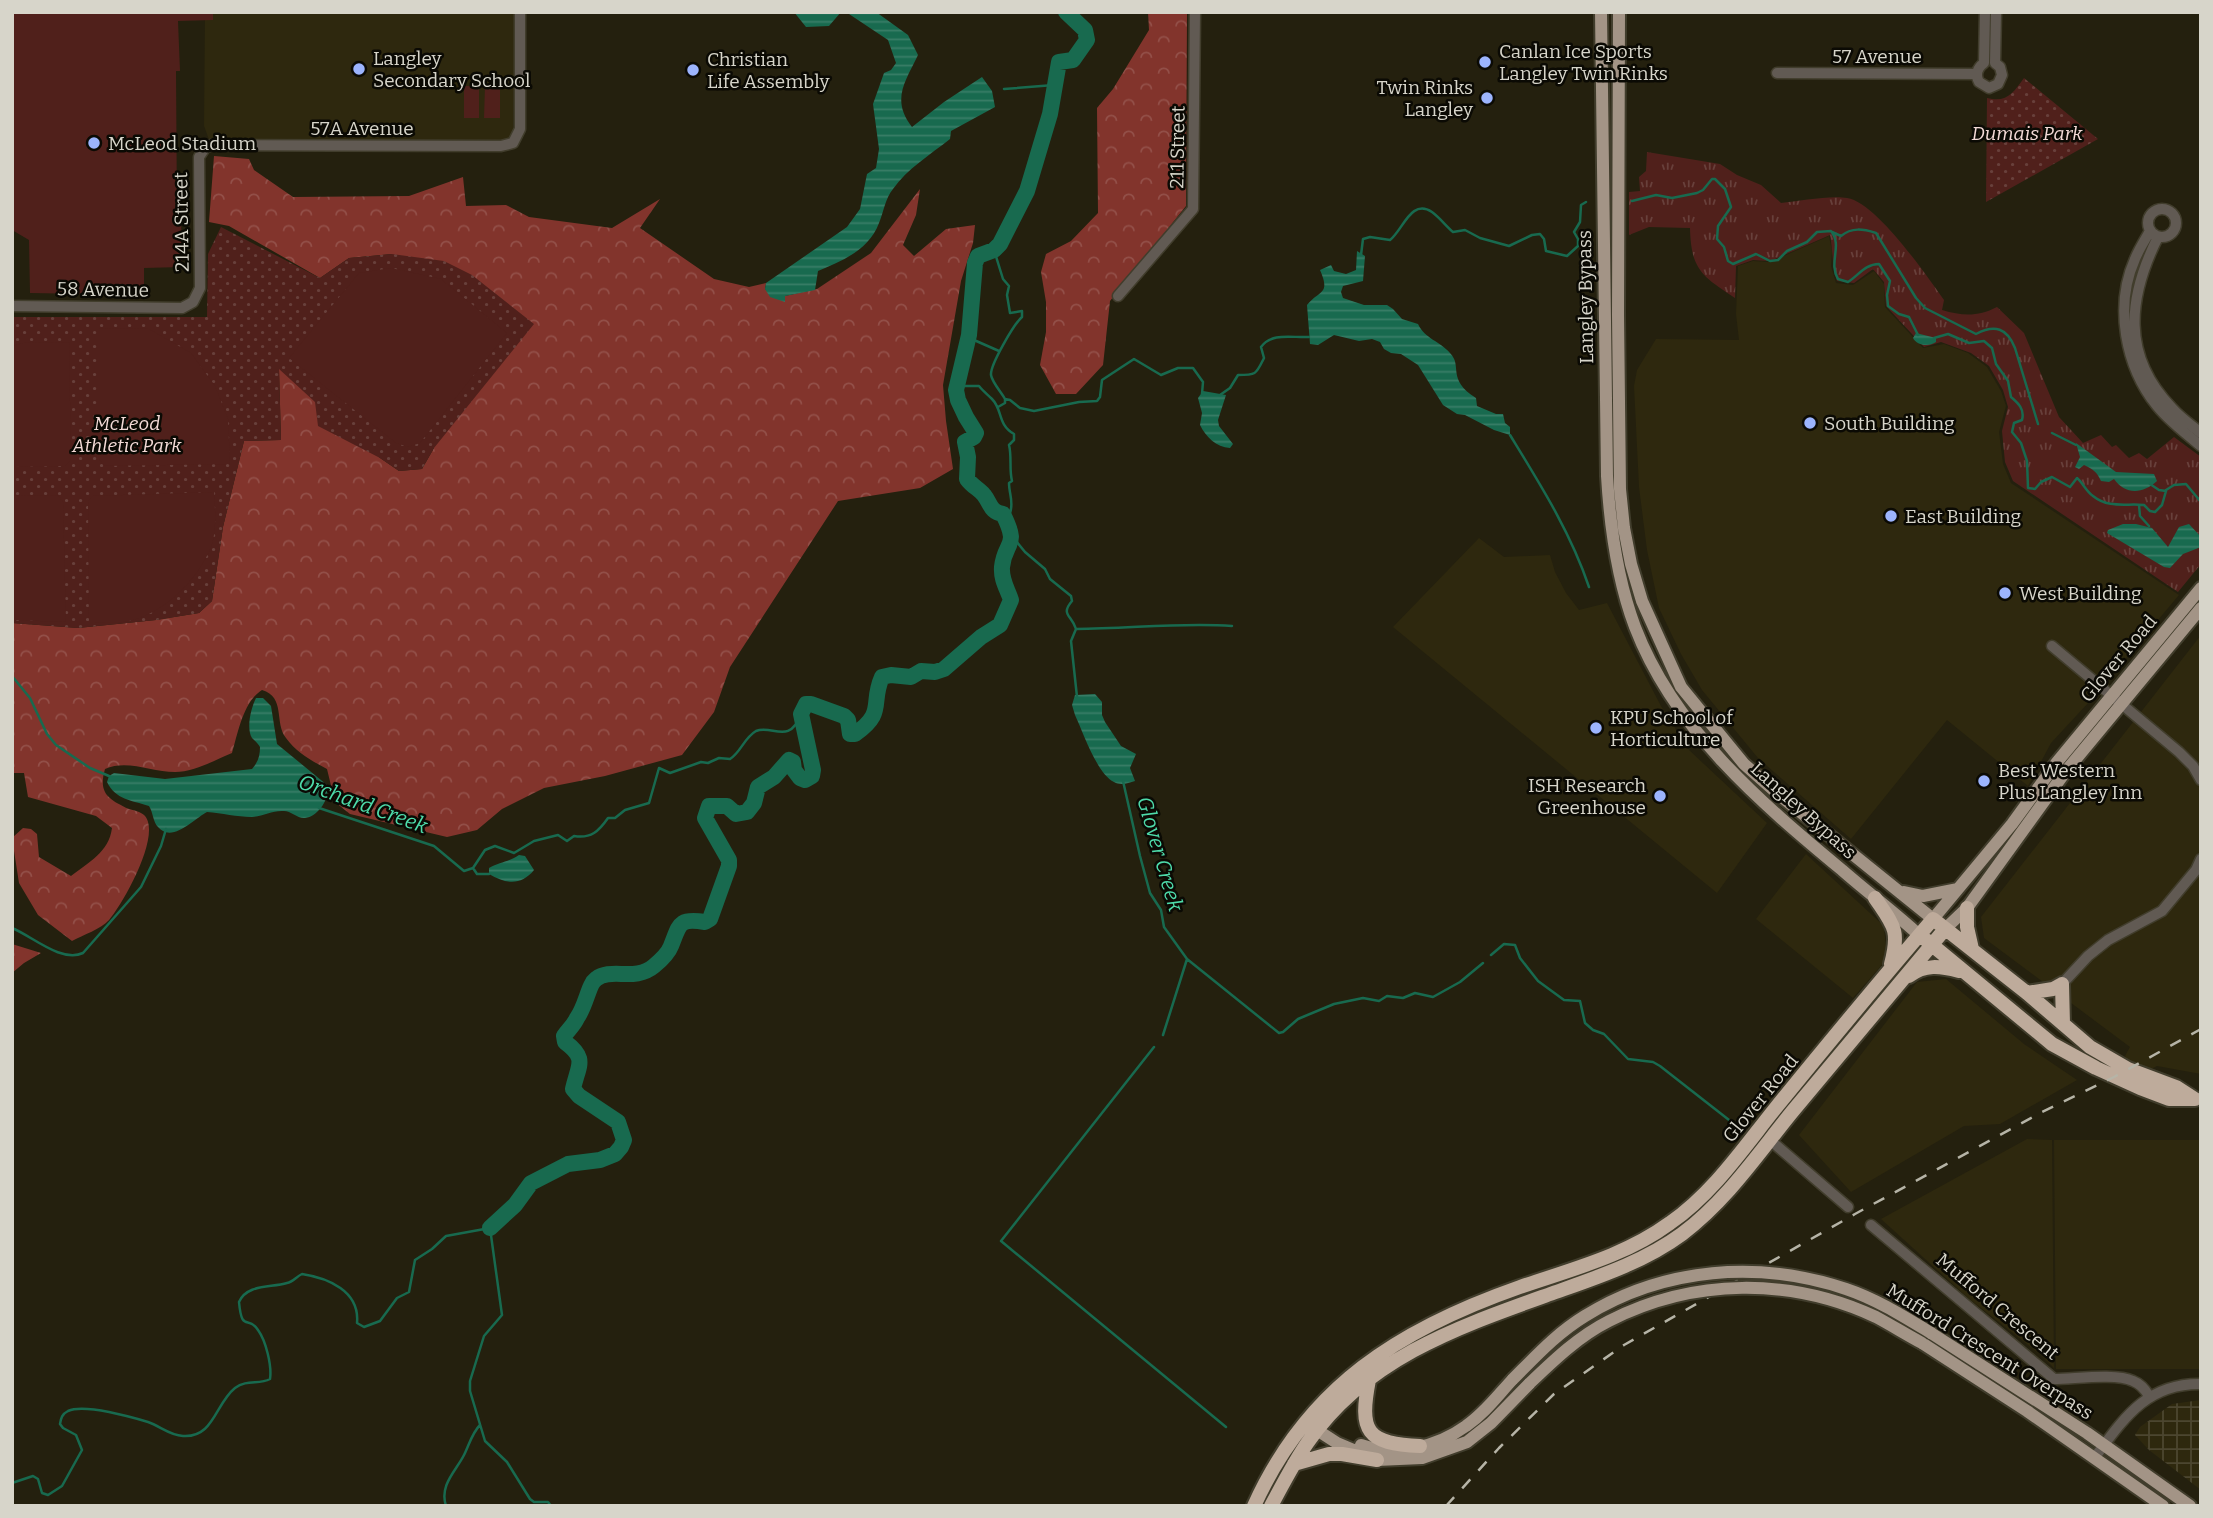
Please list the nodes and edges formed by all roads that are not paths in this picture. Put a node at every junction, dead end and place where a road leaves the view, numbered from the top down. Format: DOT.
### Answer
graph roads {
  1 [pos="520,12"];
  2 [pos="1195,12"];
  3 [pos="1601,12"];
  4 [pos="1619,12"];
  5 [pos="1985,12"];
  6 [pos="1996,12"];
  7 [pos="1777,72"];
  8 [pos="1977,74"];
  9 [pos="211,145"];
  10 [pos="1118,296"];
  11 [pos="193,302"];
  12 [pos="12,306"];
  13 [pos="2201,433"];
  14 [pos="2201,446"];
  15 [pos="2201,588"];
  16 [pos="2201,608"];
  17 [pos="2052,646"];
  18 [pos="2117,699"];
  19 [pos="2201,779"];
  20 [pos="2201,859"];
  21 [pos="1958,889"];
  22 [pos="1899,890"];
  23 [pos="1875,898"];
  24 [pos="1967,908"];
  25 [pos="1933,919"];
  26 [pos="1945,929"];
  27 [pos="1919,935"];
  28 [pos="1931,945"];
  29 [pos="1972,949"];
  30 [pos="1890,968"];
  31 [pos="1967,973"];
  32 [pos="1902,981"];
  33 [pos="2062,984"];
  34 [pos="2027,993"];
  35 [pos="2063,1024"];
  36 [pos="2197,1099"];
  37 [pos="1770,1140"];
  38 [pos="1848,1207"];
  39 [pos="1871,1225"];
  40 [pos="1369,1380"];
  41 [pos="2201,1384"];
  42 [pos="2149,1396"];
  43 [pos="1316,1424"];
  44 [pos="2104,1445"];
  45 [pos="1420,1446"];
  46 [pos="2095,1457"];
  47 [pos="1377,1460"];
  48 [pos="1294,1464"];
  49 [pos="1254,1506"];
  50 [pos="1271,1506"];
  51 [pos="2163,1506"];
  52 [pos="2190,1506"];
  1 -- 9 [label="street, 57A Avenue"];
  2 -- 10 [label="street, 211 Street"];
  3 -- 23 [label="main road, Langley Bypass"];
  4 -- 22 [label="main road, Langley Bypass"];
  5 -- 8 [label="street"];
  6 -- 8 [label="street, 57 Avenue"];
  7 -- 8 [label="street, 57 Avenue"];
  9 -- 11 [label="street, 214A Street"];
  11 -- 12 [label="street, 58 Avenue"];
  13 -- 14 [label="street"];
  15 -- 18 [label="main road, Glover Road"];
  16 -- 18 [label="main road, Glover Road"];
  17 -- 18 [label="street"];
  18 -- 19 [label="street"];
  18 -- 21 [label="main road, Glover Road"];
  18 -- 24 [label="main road, Glover Road"];
  20 -- 33 [label="street"];
  21 -- 22 [label="main road"];
  21 -- 25 [label="main road, Glover Road"];
  22 -- 25 [label="main road, Langley Bypass"];
  23 -- 27 [label="main road, Langley Bypass"];
  23 -- 30 [label="highway"];
  24 -- 26 [label="main road, Glover Road"];
  24 -- 29 [label="highway"];
  25 -- 26 [label="highway, Langley Bypass"];
  25 -- 27 [label="highway, Glover Road"];
  26 -- 28 [label="highway, Glover Road"];
  26 -- 29 [label="highway, Langley Bypass"];
  27 -- 28 [label="highway, Langley Bypass"];
  27 -- 30 [label="highway, Glover Road"];
  28 -- 31 [label="highway, Langley Bypass"];
  28 -- 32 [label="highway, Glover Road"];
  29 -- 34 [label="highway, Langley Bypass"];
  30 -- 43 [label="highway, Glover Road"];
  31 -- 32 [label="highway"];
  31 -- 36 [label="highway, Langley Bypass"];
  32 -- 37 [label="highway, Glover Road"];
  33 -- 34 [label="highway"];
  33 -- 35 [label="highway"];
  34 -- 35 [label="highway, Langley Bypass"];
  35 -- 36 [label="highway, Langley Bypass"];
  37 -- 38 [label="street"];
  37 -- 40 [label="highway, Glover Road"];
  39 -- 42 [label="street, Mufford Crescent"];
  40 -- 43 [label="highway, Glover Road"];
  40 -- 45 [label="highway"];
  41 -- 42 [label="street"];
  42 -- 44 [label="street"];
  43 -- 45 [label="main road, Mufford Crescent Overpass"];
  43 -- 47 [label="main road, Mufford Crescent Overpass"];
  43 -- 48 [label="highway, Glover Road"];
  43 -- 49 [label="highway, Glover Road"];
  44 -- 45 [label="main road, Mufford Crescent Overpass, bridge"];
  44 -- 46 [label="street"];
  44 -- 52 [label="main road"];
  46 -- 47 [label="main road, Mufford Crescent Overpass, bridge"];
  46 -- 51 [label="main road"];
  47 -- 48 [label="highway"];
  48 -- 50 [label="highway, Glover Road"];
}
